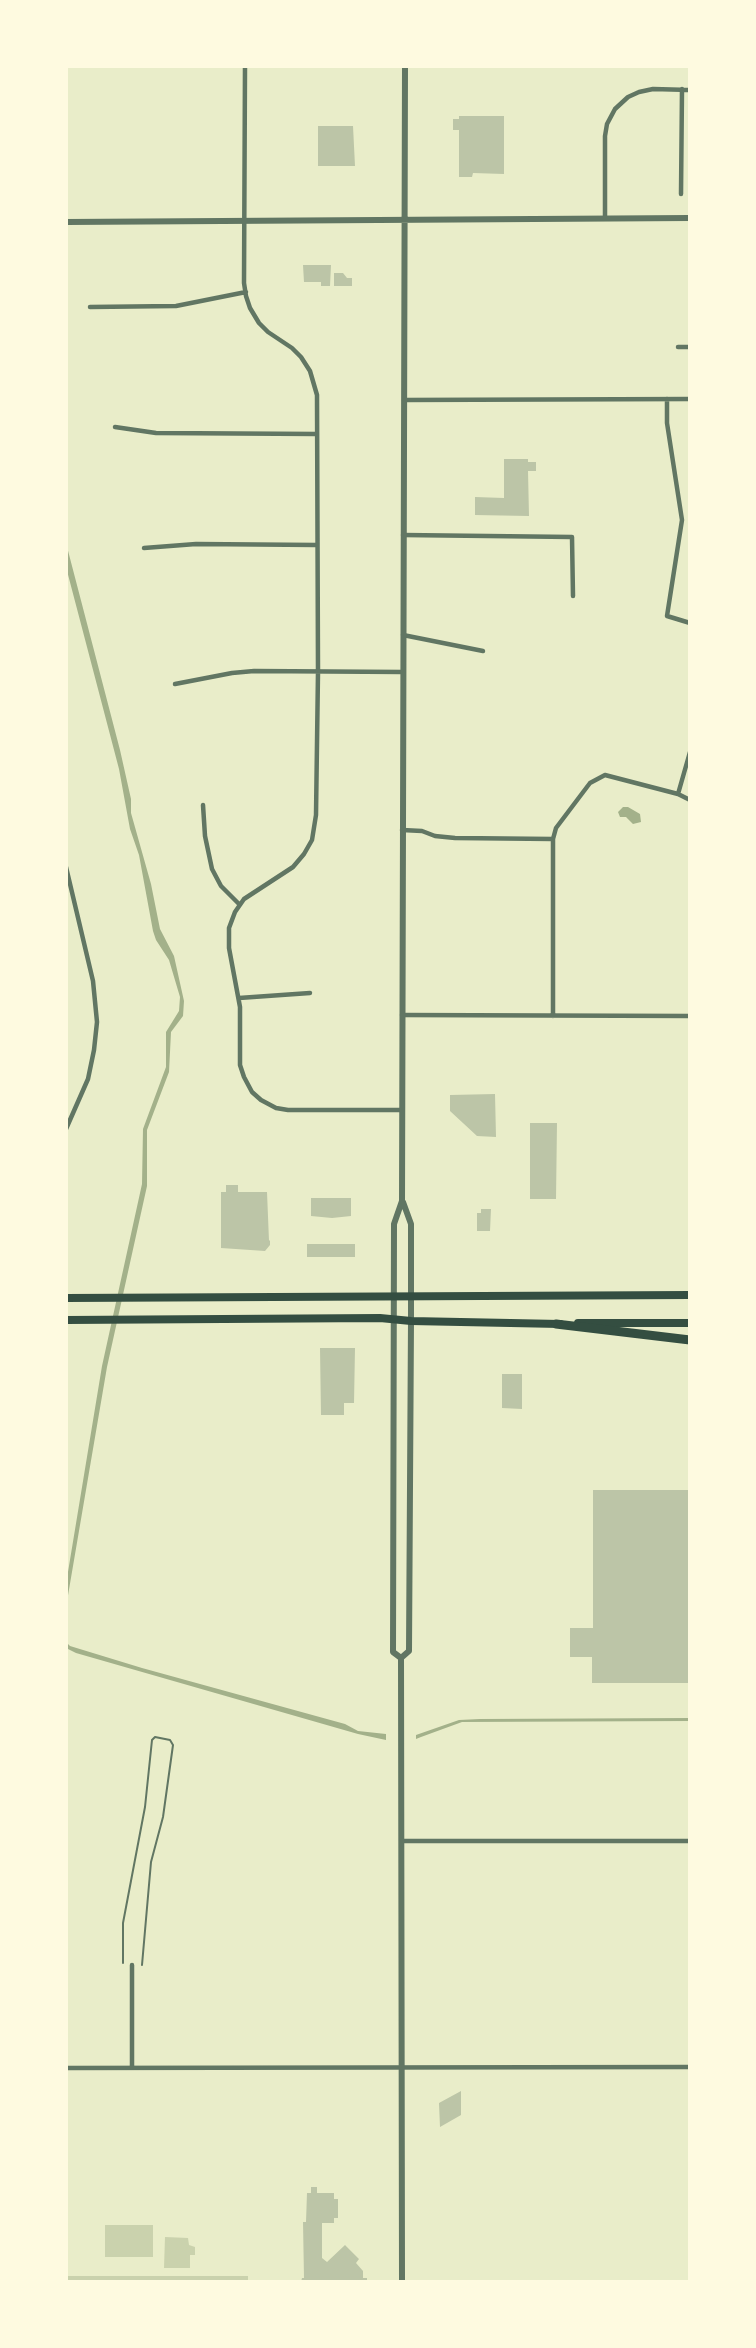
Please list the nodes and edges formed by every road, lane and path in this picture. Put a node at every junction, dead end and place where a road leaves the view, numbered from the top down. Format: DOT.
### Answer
graph roads {
  1 [pos="245,66"];
  2 [pos="405,66"];
  3 [pos="682,89"];
  4 [pos="690,90"];
  5 [pos="681,194"];
  6 [pos="605,218"];
  7 [pos="690,218"];
  8 [pos="244,221"];
  9 [pos="405,221"];
  10 [pos="66,222"];
  11 [pos="246,292"];
  12 [pos="90,307"];
  13 [pos="678,347"];
  14 [pos="690,347"];
  15 [pos="667,399"];
  16 [pos="690,399"];
  17 [pos="404,400"];
  18 [pos="116,427"];
  19 [pos="317,434"];
  20 [pos="403,535"];
  21 [pos="317,545"];
  22 [pos="144,548"];
  23 [pos="573,596"];
  24 [pos="690,622"];
  25 [pos="403,635"];
  26 [pos="483,651"];
  27 [pos="318,672"];
  28 [pos="403,672"];
  29 [pos="175,684"];
  30 [pos="690,752"];
  31 [pos="678,794"];
  32 [pos="690,800"];
  33 [pos="203,805"];
  34 [pos="402,830"];
  35 [pos="553,839"];
  36 [pos="66,867"];
  37 [pos="73,896"];
  38 [pos="66,897"];
  39 [pos="240,905"];
  40 [pos="310,993"];
  41 [pos="239,999"];
  42 [pos="402,1015"];
  43 [pos="553,1016"];
  44 [pos="690,1016"];
  45 [pos="402,1110"];
  46 [pos="66,1129"];
  47 [pos="402,1201"];
  48 [pos="690,1294"];
  49 [pos="411,1295"];
  50 [pos="394,1296"];
  51 [pos="66,1298"];
  52 [pos="394,1318"];
  53 [pos="66,1320"];
  54 [pos="411,1321"];
  55 [pos="690,1323"];
  56 [pos="556,1324"];
  57 [pos="690,1340"];
  58 [pos="401,1658"];
  59 [pos="403,1841"];
  60 [pos="690,1841"];
  61 [pos="123,1963"];
  62 [pos="132,1965"];
  63 [pos="142,1965"];
  64 [pos="132,2067"];
  65 [pos="402,2067"];
  66 [pos="690,2067"];
  67 [pos="66,2068"];
  68 [pos="402,2282"];
  1 -- 8 [label="street"];
  2 -- 9 [label="street"];
  3 -- 4 [label="street"];
  3 -- 5 [label="street"];
  3 -- 6 [label="street"];
  6 -- 7 [label="street"];
  6 -- 9 [label="street"];
  8 -- 9 [label="street"];
  8 -- 10 [label="street"];
  8 -- 11 [label="street"];
  9 -- 17 [label="street"];
  11 -- 12 [label="street"];
  11 -- 19 [label="street"];
  13 -- 14 [label="street"];
  15 -- 16 [label="street"];
  15 -- 17 [label="street"];
  15 -- 24 [label="street"];
  17 -- 20 [label="street"];
  18 -- 19 [label="street"];
  19 -- 21 [label="street"];
  20 -- 23 [label="street"];
  20 -- 25 [label="street"];
  21 -- 22 [label="street"];
  21 -- 27 [label="street"];
  25 -- 26 [label="street"];
  25 -- 28 [label="street"];
  27 -- 28 [label="street"];
  27 -- 29 [label="street"];
  27 -- 39 [label="street"];
  28 -- 34 [label="street"];
  30 -- 31 [label="street"];
  31 -- 32 [label="street"];
  31 -- 35 [label="street"];
  33 -- 39 [label="street"];
  34 -- 35 [label="street"];
  34 -- 42 [label="street"];
  35 -- 43 [label="street"];
  36 -- 37 [label="street"];
  37 -- 38 [label="street"];
  37 -- 46 [label="street"];
  39 -- 41 [label="street"];
  40 -- 41 [label="street"];
  41 -- 45 [label="street"];
  42 -- 43 [label="street"];
  42 -- 45 [label="street"];
  43 -- 44 [label="street"];
  45 -- 47 [label="street"];
  47 -- 49 [label="street"];
  47 -- 50 [label="street"];
  48 -- 49 [label="main road"];
  49 -- 50 [label="main road"];
  49 -- 54 [label="street"];
  50 -- 51 [label="main road"];
  50 -- 52 [label="street"];
  52 -- 53 [label="main road"];
  52 -- 54 [label="main road"];
  52 -- 58 [label="street"];
  54 -- 56 [label="main road"];
  54 -- 58 [label="street"];
  55 -- 56 [label="main road"];
  56 -- 57 [label="highway"];
  58 -- 59 [label="street"];
  59 -- 60 [label="street"];
  59 -- 65 [label="street"];
  61 -- 63 [label="lane"];
  62 -- 64 [label="street"];
  64 -- 65 [label="street"];
  64 -- 67 [label="street"];
  65 -- 66 [label="street"];
  65 -- 68 [label="street"];
}
